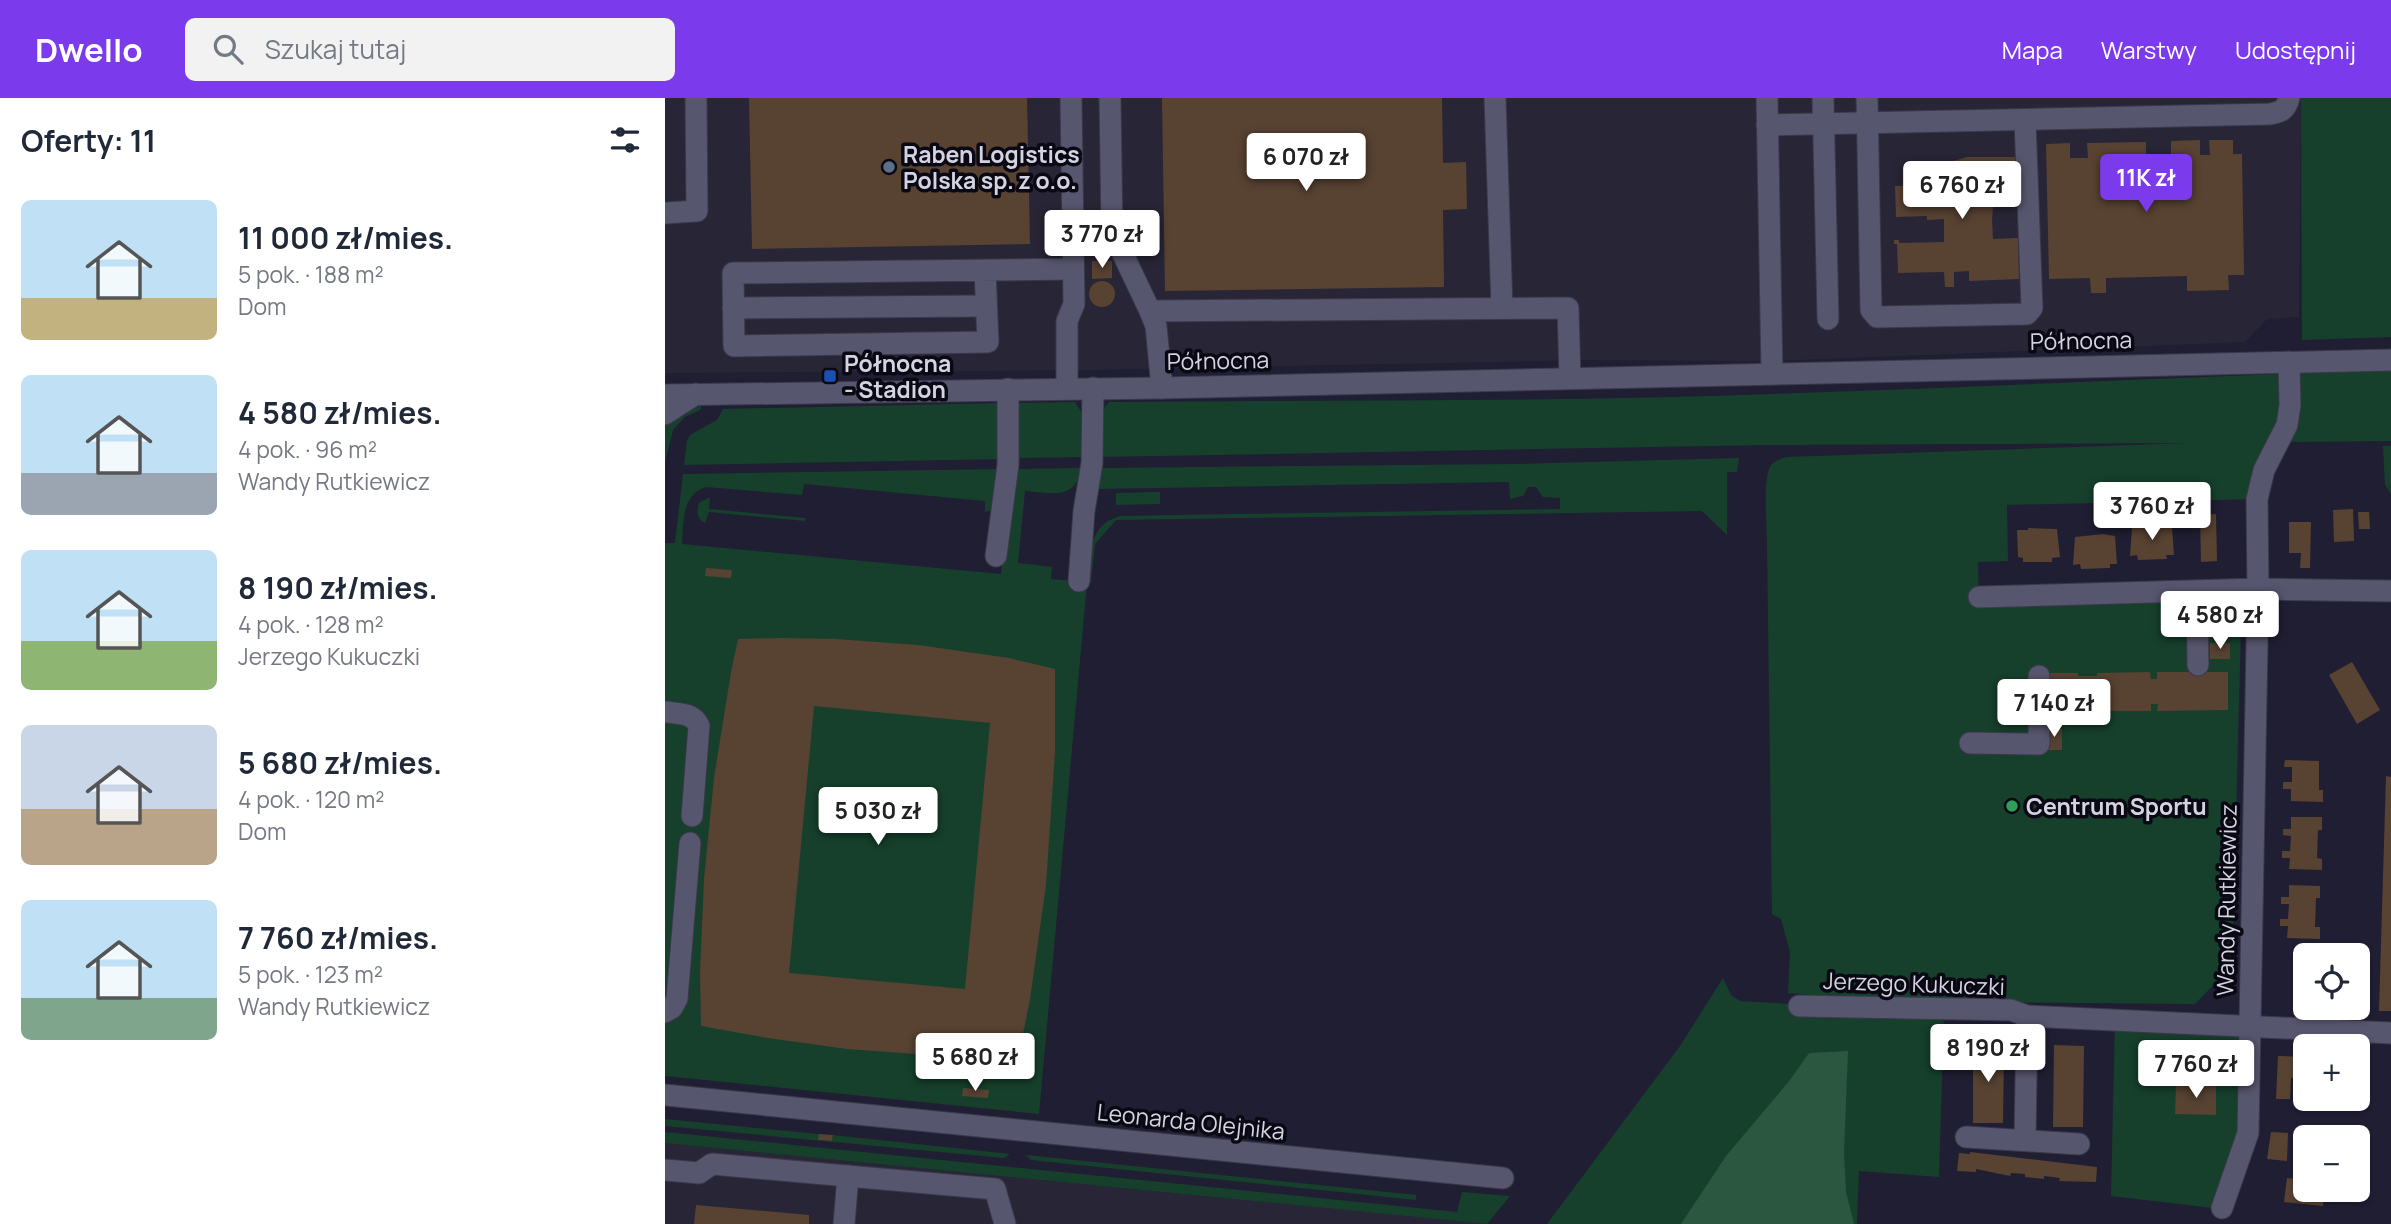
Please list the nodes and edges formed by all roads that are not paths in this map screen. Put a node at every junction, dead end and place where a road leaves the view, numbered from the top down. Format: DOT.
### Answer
graph roads {
  1 [pos="696,98"];
  2 [pos="1070,98"];
  3 [pos="1110,98"];
  4 [pos="1495,98"];
  5 [pos="1767,98"];
  6 [pos="1823,98"];
  7 [pos="1867,98"];
  8 [pos="2289,98"];
  9 [pos="2025,120"];
  10 [pos="1868,123"];
  11 [pos="1824,124"];
  12 [pos="1767,125"];
  13 [pos="665,213"];
  14 [pos="1073,269"];
  15 [pos="985,270"];
  16 [pos="986,306"];
  17 [pos="1501,308"];
  18 [pos="733,309"];
  19 [pos="1150,311"];
  20 [pos="1828,319"];
  21 [pos="2391,360"];
  22 [pos="2289,362"];
  23 [pos="1772,373"];
  24 [pos="1570,378"];
  25 [pos="1067,388"];
  26 [pos="1093,388"];
  27 [pos="1162,388"];
  28 [pos="1008,389"];
  29 [pos="696,394"];
  30 [pos="665,395"];
  31 [pos="665,414"];
  32 [pos="996,556"];
  33 [pos="1079,581"];
  34 [pos="2258,589"];
  35 [pos="2197,591"];
  36 [pos="2391,591"];
  37 [pos="1979,597"];
  38 [pos="2198,665"];
  39 [pos="2039,676"];
  40 [pos="695,696"];
  41 [pos="665,712"];
  42 [pos="696,719"];
  43 [pos="1970,743"];
  44 [pos="692,816"];
  45 [pos="689,843"];
  46 [pos="1799,1006"];
  47 [pos="665,1012"];
  48 [pos="2027,1016"];
  49 [pos="2250,1026"];
  50 [pos="2391,1033"];
  51 [pos="665,1095"];
  52 [pos="1966,1137"];
  53 [pos="2025,1140"];
  54 [pos="2079,1144"];
  55 [pos="665,1170"];
  56 [pos="848,1176"];
  57 [pos="1503,1178"];
  58 [pos="2222,1208"];
  59 [pos="844,1224"];
  60 [pos="1005,1224"];
  1 -- 13 [label="street"];
  2 -- 14 [label="street"];
  3 -- 19 [label="street"];
  4 -- 17 [label="street"];
  5 -- 12 [label="street"];
  6 -- 11 [label="street"];
  7 -- 10 [label="street"];
  8 -- 9 [label="street"];
  9 -- 10 [label="street"];
  9 -- 10 [label="street"];
  10 -- 11 [label="street"];
  11 -- 12 [label="street"];
  11 -- 20 [label="street"];
  12 -- 23 [label="street"];
  14 -- 15 [label="street"];
  14 -- 25 [label="street"];
  15 -- 16 [label="street"];
  15 -- 18 [label="street"];
  16 -- 18 [label="street"];
  16 -- 18 [label="street"];
  17 -- 19 [label="street"];
  17 -- 24 [label="street"];
  19 -- 27 [label="street"];
  21 -- 22 [label="street, Północna"];
  22 -- 23 [label="street, Północna"];
  22 -- 34 [label="street, Wandy Rutkiewicz"];
  23 -- 24 [label="street, Północna"];
  24 -- 27 [label="street, Północna"];
  25 -- 26 [label="street, Północna"];
  25 -- 28 [label="street, Północna"];
  26 -- 27 [label="street, Północna"];
  26 -- 33 [label="street"];
  28 -- 29 [label="street, Północna"];
  28 -- 32 [label="street"];
  29 -- 30 [label="street, Północna"];
  29 -- 31 [label="street"];
  34 -- 35 [label="street"];
  34 -- 36 [label="street"];
  34 -- 49 [label="street, Wandy Rutkiewicz"];
  35 -- 37 [label="street"];
  35 -- 38 [label="street"];
  39 -- 43 [label="street"];
  40 -- 42 [label="street"];
  41 -- 42 [label="street"];
  42 -- 44 [label="street"];
  45 -- 47 [label="street"];
  46 -- 48 [label="street, Jerzego Kukuczki"];
  48 -- 49 [label="street, Jerzego Kukuczki"];
  48 -- 53 [label="street, Jerzego Kukuczki"];
  49 -- 50 [label="street, Jerzego Kukuczki"];
  49 -- 58 [label="street, Wandy Rutkiewicz"];
  51 -- 57 [label="street, Leonarda Olejnika"];
  52 -- 53 [label="street"];
  53 -- 54 [label="street"];
  55 -- 56 [label="street"];
  56 -- 59 [label="street"];
  56 -- 60 [label="street"];
}
